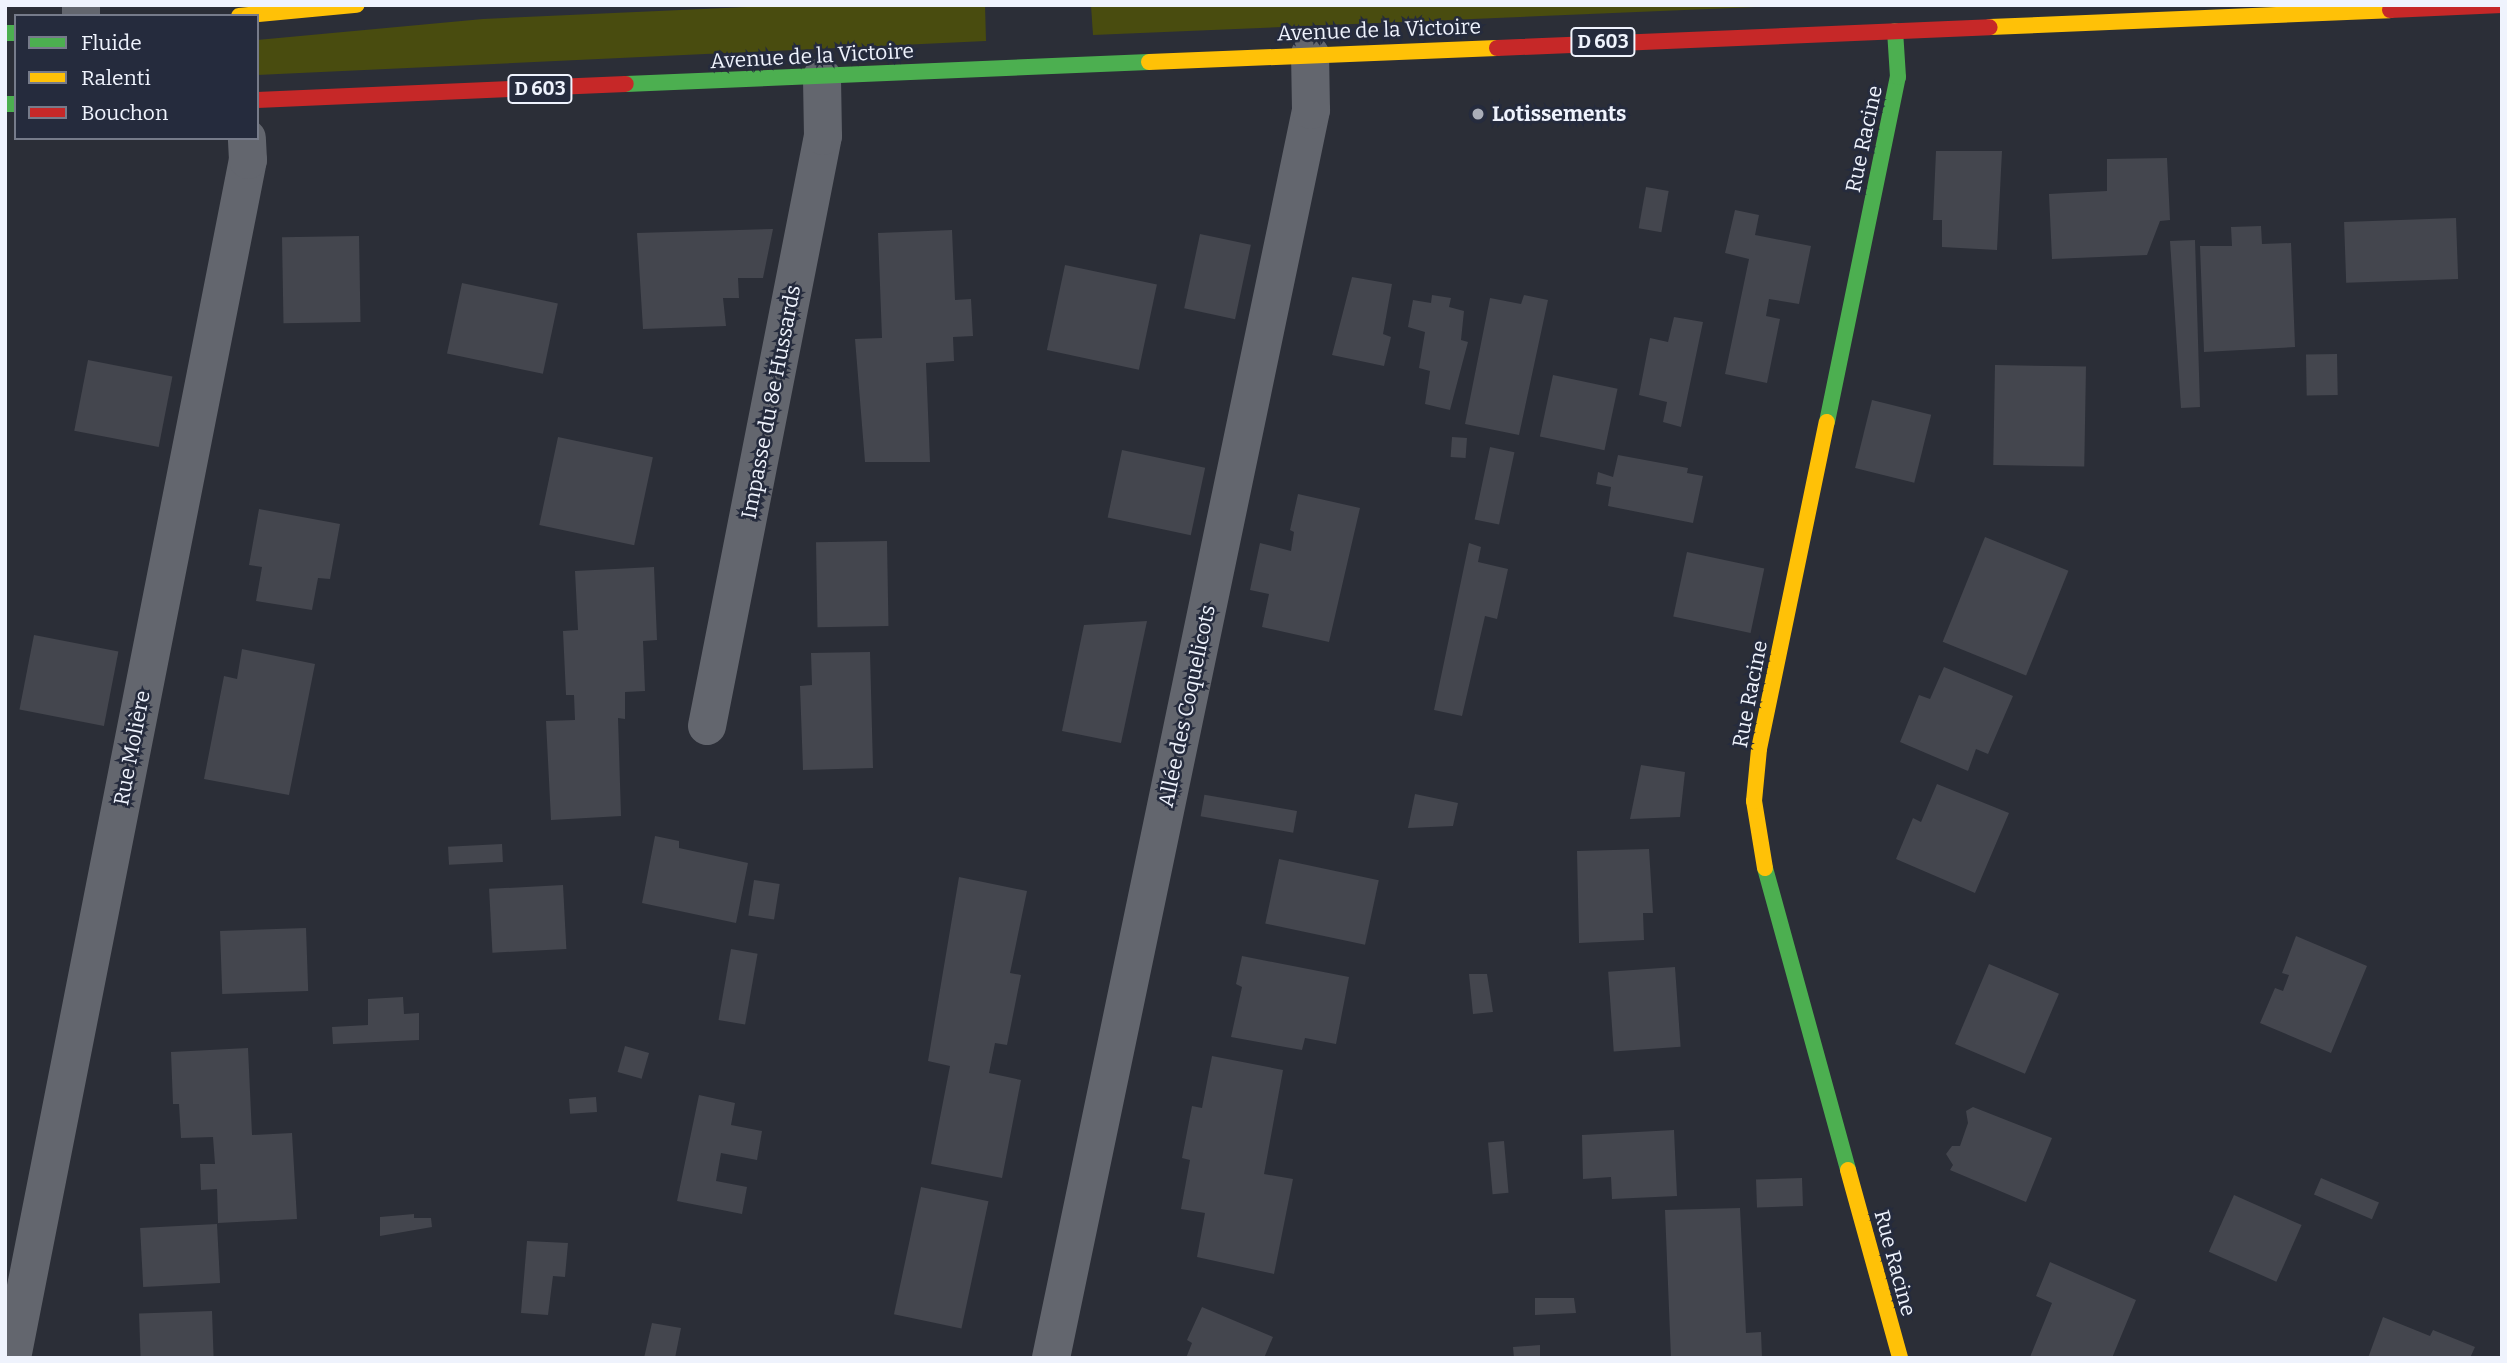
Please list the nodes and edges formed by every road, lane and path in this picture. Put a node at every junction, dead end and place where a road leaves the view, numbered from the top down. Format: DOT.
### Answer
graph roads {
  1 [pos="356,5"];
  2 [pos="2502,5"];
  3 [pos="2486,6"];
  4 [pos="259,14"];
  5 [pos="1895,31"];
  6 [pos="1310,54"];
  7 [pos="822,77"];
  8 [pos="259,100"];
  9 [pos="247,140"];
  10 [pos="707,726"];
  11 [pos="12,1358"];
  12 [pos="1051,1358"];
  13 [pos="1900,1358"];
  1 -- 4 [label="main road"];
  2 -- 3 [label="main road, Avenue de la Victoire / D 603"];
  3 -- 5 [label="main road, Avenue de la Victoire / D 603"];
  5 -- 6 [label="main road, Avenue de la Victoire / D 603"];
  5 -- 13 [label="main road, Rue Racine"];
  6 -- 7 [label="main road, Avenue de la Victoire / D 603"];
  6 -- 12 [label="street, Allée des Coquelicots"];
  7 -- 8 [label="main road, Avenue de la Victoire / D 603"];
  7 -- 10 [label="street, Impasse du 8e Hussards"];
  9 -- 11 [label="street, Rue Molière"];
}
